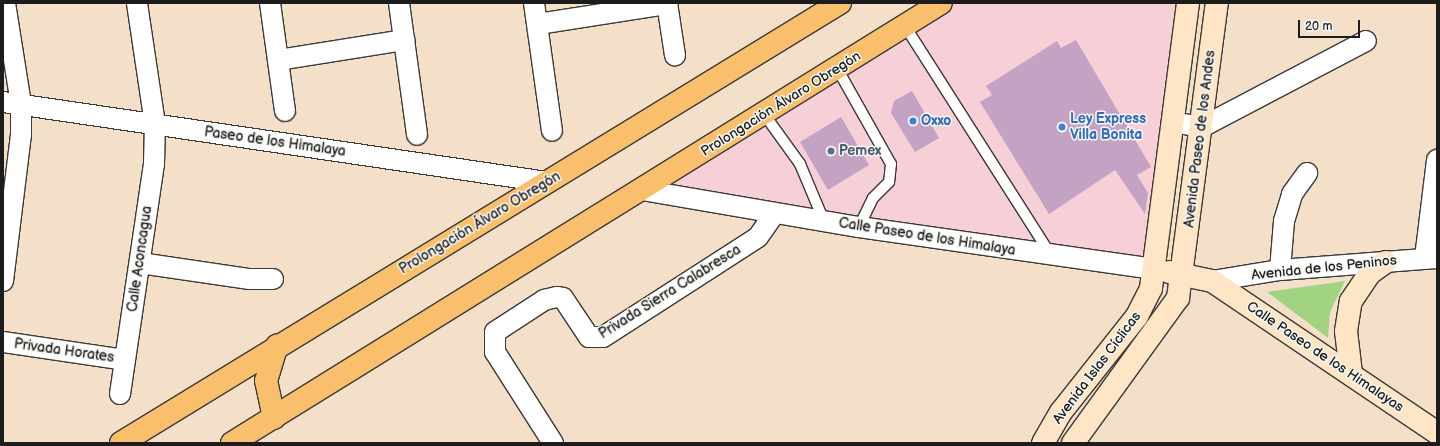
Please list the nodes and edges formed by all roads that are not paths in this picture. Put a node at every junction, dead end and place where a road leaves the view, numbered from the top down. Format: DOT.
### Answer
graph roads {
  1 [pos="5,3"];
  2 [pos="137,3"];
  3 [pos="270,3"];
  4 [pos="399,3"];
  5 [pos="534,3"];
  6 [pos="840,3"];
  7 [pos="941,3"];
  8 [pos="1188,3"];
  9 [pos="1217,3"];
  10 [pos="667,4"];
  11 [pos="538,24"];
  12 [pos="905,26"];
  13 [pos="404,40"];
  14 [pos="1366,41"];
  15 [pos="675,55"];
  16 [pos="278,60"];
  17 [pos="838,70"];
  18 [pos="12,103"];
  19 [pos="285,111"];
  20 [pos="764,114"];
  21 [pos="1173,122"];
  22 [pos="154,124"];
  23 [pos="1202,127"];
  24 [pos="552,131"];
  25 [pos="417,135"];
  26 [pos="1437,160"];
  27 [pos="1306,172"];
  28 [pos="547,182"];
  29 [pos="642,190"];
  30 [pos="775,213"];
  31 [pos="824,221"];
  32 [pos="859,227"];
  33 [pos="1052,256"];
  34 [pos="1431,258"];
  35 [pos="1386,262"];
  36 [pos="140,263"];
  37 [pos="1154,269"];
  38 [pos="1280,270"];
  39 [pos="1184,275"];
  40 [pos="274,279"];
  41 [pos="3,281"];
  42 [pos="1212,281"];
  43 [pos="3,342"];
  44 [pos="277,346"];
  45 [pos="125,360"];
  46 [pos="1351,373"];
  47 [pos="120,394"];
  48 [pos="274,418"];
  49 [pos="1437,433"];
  50 [pos="121,443"];
  51 [pos="232,443"];
  52 [pos="553,443"];
  53 [pos="1043,443"];
  54 [pos="1073,443"];
  1 -- 18 [label="street"];
  2 -- 22 [label="street, Calle Aconcagua"];
  3 -- 16 [label="street"];
  4 -- 13 [label="street"];
  5 -- 11 [label="street"];
  6 -- 28 [label="main road, Prolongación Álvaro Obregón"];
  7 -- 12 [label="main road, Prolongación Álvaro Obregón"];
  8 -- 21 [label="street, Avenida Paseo de los Andes"];
  9 -- 23 [label="street, Avenida Paseo de los Andes"];
  10 -- 11 [label="street"];
  10 -- 15 [label="street"];
  11 -- 24 [label="street"];
  12 -- 17 [label="main road, Prolongación Álvaro Obregón"];
  12 -- 33 [label="lane"];
  13 -- 16 [label="street"];
  13 -- 25 [label="street"];
  14 -- 23 [label="street"];
  16 -- 19 [label="street"];
  17 -- 20 [label="main road, Prolongación Álvaro Obregón"];
  17 -- 32 [label="lane"];
  18 -- 22 [label="street, Paseo de los Himalaya"];
  18 -- 41 [label="street"];
  20 -- 29 [label="main road, Prolongación Álvaro Obregón"];
  20 -- 31 [label="lane"];
  21 -- 23 [label="street"];
  21 -- 37 [label="street, Avenida Paseo de los Andes"];
  22 -- 28 [label="street, Paseo de los Himalaya"];
  22 -- 36 [label="street, Calle Aconcagua"];
  23 -- 39 [label="street, Avenida Paseo de los Andes"];
  26 -- 34 [label="street"];
  27 -- 38 [label="street"];
  28 -- 44 [label="main road, Prolongación Álvaro Obregón"];
  29 -- 30 [label="street, Calle Paseo de los Himalaya"];
  29 -- 48 [label="main road, Prolongación Álvaro Obregón"];
  30 -- 31 [label="street, Calle Paseo de los Himalaya"];
  30 -- 52 [label="street, Privada Sierra Calabresca"];
  31 -- 32 [label="street, Calle Paseo de los Himalaya"];
  32 -- 33 [label="street, Calle Paseo de los Himalaya"];
  33 -- 37 [label="street, Calle Paseo de los Himalaya"];
  34 -- 35 [label="street, Avenida de los Peninos"];
  35 -- 38 [label="street, Avenida de los Peninos"];
  35 -- 46 [label="street"];
  36 -- 40 [label="street"];
  36 -- 45 [label="street, Calle Aconcagua"];
  37 -- 39 [label="street, Calle Paseo de los Himalaya"];
  37 -- 53 [label="street, Avenida Islas Cíclicas"];
  38 -- 42 [label="street, Avenida de los Peninos"];
  39 -- 42 [label="street, Calle Paseo de los Himalaya"];
  39 -- 54 [label="street, Avenida Islas Cíclicas"];
  42 -- 46 [label="street, Calle Paseo de los Himalayas"];
  43 -- 45 [label="street, Privada Horates"];
  44 -- 48 [label="main road"];
  44 -- 50 [label="main road, Prolongación Álvaro Obregón"];
  45 -- 47 [label="street, Calle Aconcagua"];
  46 -- 49 [label="street, Calle Paseo de los Himalayas"];
  48 -- 51 [label="main road, Prolongación Álvaro Obregón"];
}
